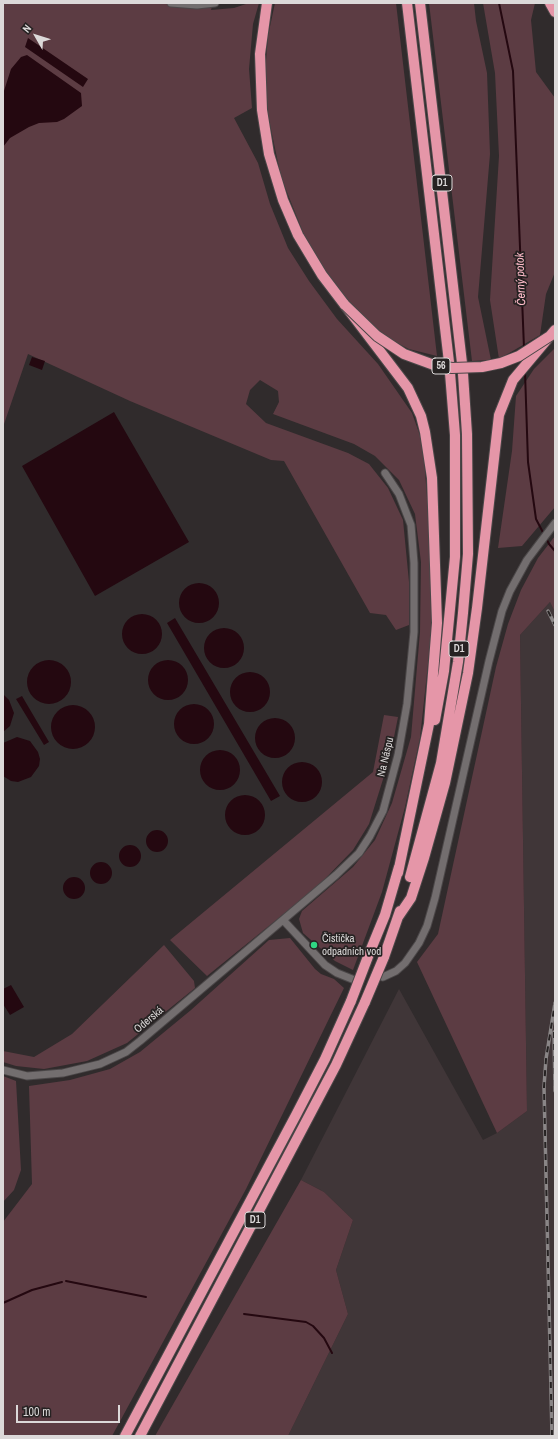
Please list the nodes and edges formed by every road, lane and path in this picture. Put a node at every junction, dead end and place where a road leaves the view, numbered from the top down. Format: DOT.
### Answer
graph roads {
  1 [pos="171,3"];
  2 [pos="215,3"];
  3 [pos="268,3"];
  4 [pos="407,3"];
  5 [pos="420,3"];
  6 [pos="550,3"];
  7 [pos="555,12"];
  8 [pos="345,305"];
  9 [pos="552,333"];
  10 [pos="449,362"];
  11 [pos="462,363"];
  12 [pos="450,373"];
  13 [pos="463,374"];
  14 [pos="384,473"];
  15 [pos="555,523"];
  16 [pos="398,873"];
  17 [pos="398,917"];
  18 [pos="284,921"];
  19 [pos="383,977"];
  20 [pos="352,979"];
  21 [pos="3,1070"];
  22 [pos="125,1436"];
  23 [pos="140,1436"];
  1 -- 2 [label="street"];
  3 -- 8 [label="highway"];
  4 -- 10 [label="highway, D1"];
  5 -- 11 [label="highway, D1"];
  6 -- 7 [label="highway"];
  8 -- 9 [label="highway, 56, bridge"];
  8 -- 16 [label="highway, D1, bridge"];
  9 -- 17 [label="highway, D1, bridge"];
  12 -- 16 [label="highway, D1"];
  13 -- 17 [label="highway, D1"];
  14 -- 18 [label="street, Na Náspu"];
  15 -- 19 [label="street"];
  16 -- 22 [label="highway, D1, bridge"];
  17 -- 23 [label="highway, D1, bridge"];
  18 -- 20 [label="street"];
  18 -- 21 [label="street, Oderská"];
}
